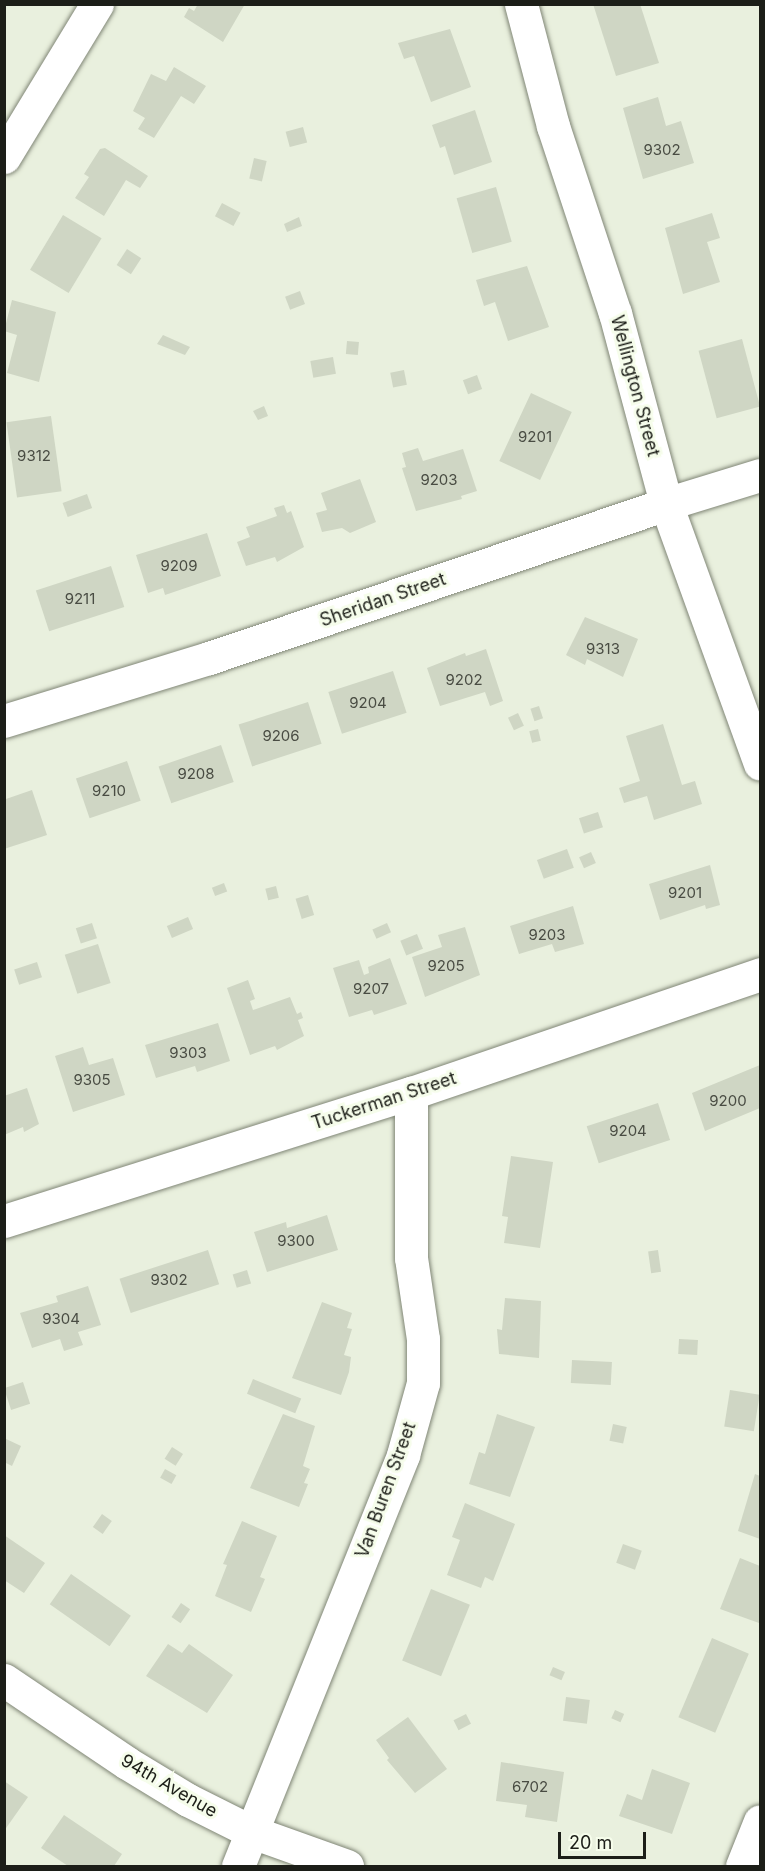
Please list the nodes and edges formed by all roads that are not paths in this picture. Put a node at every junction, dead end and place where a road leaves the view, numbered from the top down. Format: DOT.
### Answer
graph roads {
  1 [pos="97,4"];
  2 [pos="521,4"];
  3 [pos="4,157"];
  4 [pos="760,476"];
  5 [pos="666,504"];
  6 [pos="4,721"];
  7 [pos="760,763"];
  8 [pos="760,974"];
  9 [pos="411,1094"];
  10 [pos="4,1221"];
  11 [pos="4,1680"];
  12 [pos="760,1821"];
  13 [pos="252,1832"];
  14 [pos="238,1866"];
  15 [pos="347,1866"];
  16 [pos="742,1866"];
  1 -- 3 [label="street"];
  2 -- 5 [label="street, Wellington Street"];
  4 -- 5 [label="street, Sheridan Street"];
  5 -- 6 [label="street, Sheridan Street"];
  5 -- 7 [label="street, Wellington Street"];
  8 -- 9 [label="street, Tuckerman Street"];
  9 -- 10 [label="street, Tuckerman Street"];
  9 -- 13 [label="street, Van Buren Street"];
  11 -- 13 [label="street, 94th Avenue"];
  12 -- 16 [label="street"];
  13 -- 14 [label="street, Van Buren Street"];
  13 -- 15 [label="street, 94th Avenue"];
}
